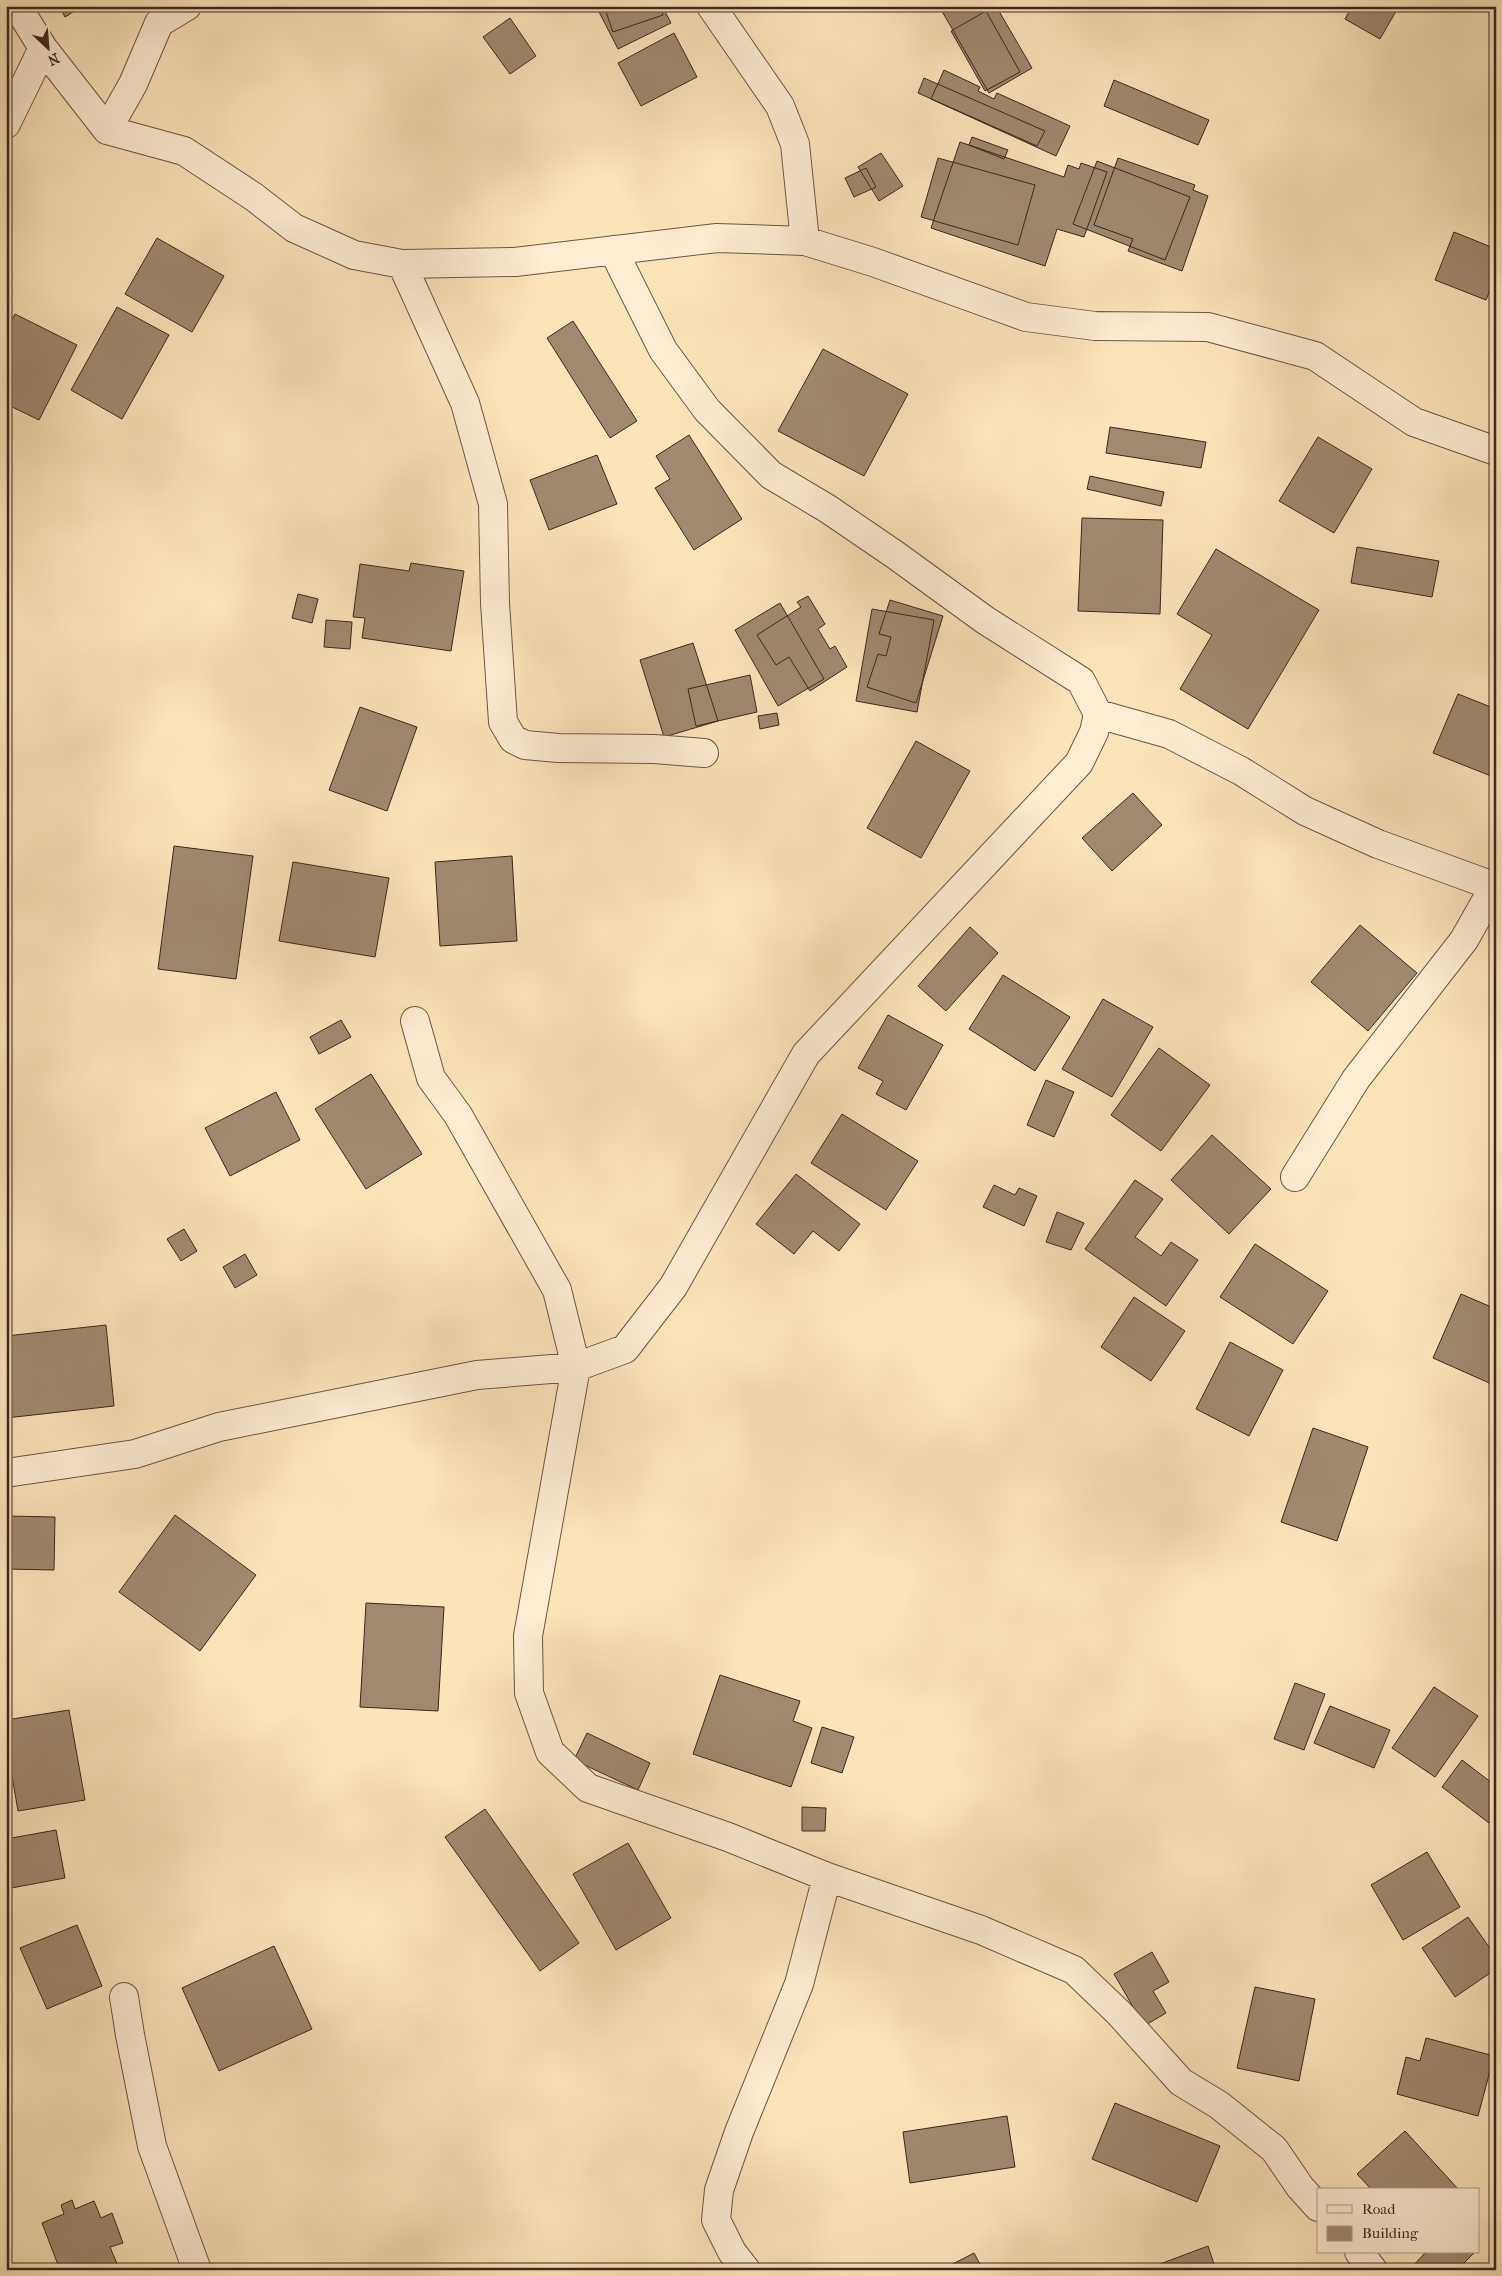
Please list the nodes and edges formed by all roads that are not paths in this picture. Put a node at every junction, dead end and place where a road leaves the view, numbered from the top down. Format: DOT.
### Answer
graph roads {
  1 [pos="17,6"];
  2 [pos="187,6"];
  3 [pos="711,6"];
  4 [pos="43,48"];
  5 [pos="6,124"];
  6 [pos="107,130"];
  7 [pos="805,241"];
  8 [pos="613,250"];
  9 [pos="402,264"];
  10 [pos="1496,451"];
  11 [pos="1098,714"];
  12 [pos="704,753"];
  13 [pos="1495,887"];
  14 [pos="416,1021"];
  15 [pos="1295,1177"];
  16 [pos="576,1367"];
  17 [pos="6,1473"];
  18 [pos="827,1877"];
  19 [pos="124,1997"];
  20 [pos="1317,2206"];
  21 [pos="1361,2254"];
  22 [pos="197,2270"];
  23 [pos="746,2270"];
  24 [pos="1373,2270"];
  1 -- 4 [label="street"];
  2 -- 6 [label="street"];
  3 -- 7 [label="street"];
  4 -- 5 [label="street"];
  4 -- 6 [label="street"];
  6 -- 9 [label="street"];
  7 -- 8 [label="street"];
  7 -- 10 [label="street"];
  8 -- 9 [label="street"];
  8 -- 11 [label="street"];
  9 -- 12 [label="street"];
  11 -- 13 [label="street"];
  11 -- 16 [label="street"];
  13 -- 15 [label="street"];
  14 -- 16 [label="street"];
  16 -- 17 [label="street"];
  16 -- 18 [label="street"];
  18 -- 20 [label="street"];
  18 -- 23 [label="street"];
  19 -- 22 [label="street"];
  21 -- 24 [label="street"];
}
